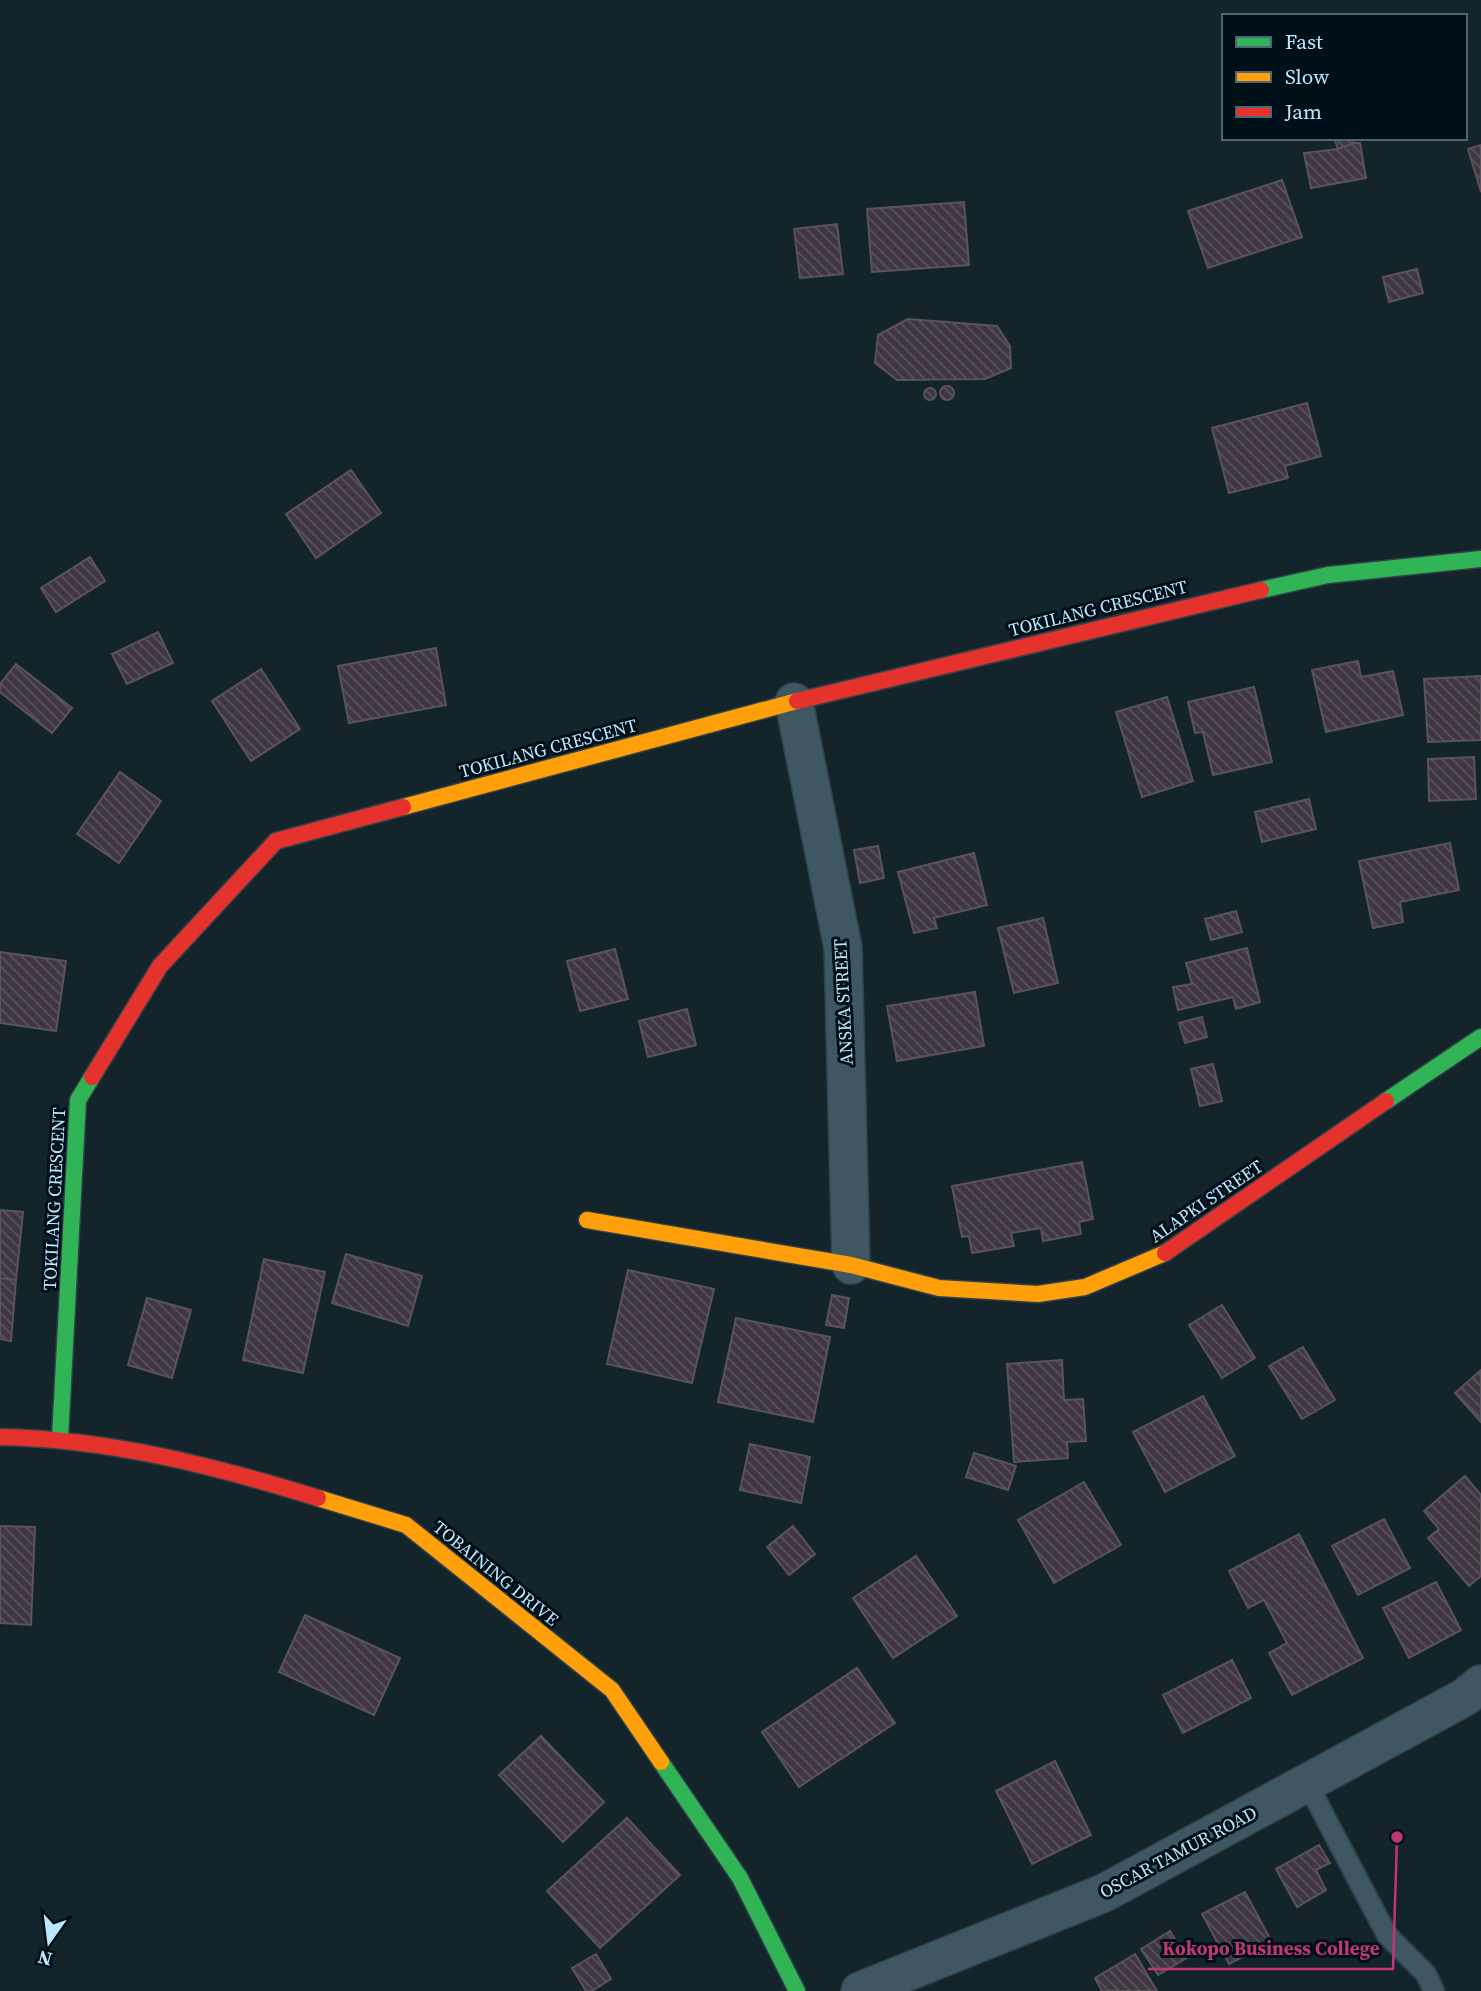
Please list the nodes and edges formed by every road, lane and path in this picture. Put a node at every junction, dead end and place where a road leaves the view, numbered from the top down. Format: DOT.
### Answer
graph roads {
  1 [pos="1481,559"];
  2 [pos="794,702"];
  3 [pos="1481,1037"];
  4 [pos="587,1220"];
  5 [pos="851,1265"];
  6 [pos="0,1437"];
  7 [pos="60,1438"];
  8 [pos="1481,1684"];
  9 [pos="1307,1783"];
  10 [pos="797,1991"];
  11 [pos="860,1991"];
  12 [pos="1434,1991"];
  1 -- 2 [label="street, TOKILANG CRESCENT"];
  2 -- 5 [label="street, ANSKA STREET"];
  2 -- 7 [label="street, TOKILANG CRESCENT"];
  3 -- 5 [label="street, ALAPKI STREET"];
  4 -- 5 [label="street, ALAPKI STREET"];
  6 -- 7 [label="street, TOBAINING DRIVE"];
  7 -- 10 [label="street, TOBAINING DRIVE"];
  8 -- 9 [label="street, OSCAR TAMUR ROAD"];
  9 -- 11 [label="street, OSCAR TAMUR ROAD"];
  9 -- 12 [label="lane"];
}
